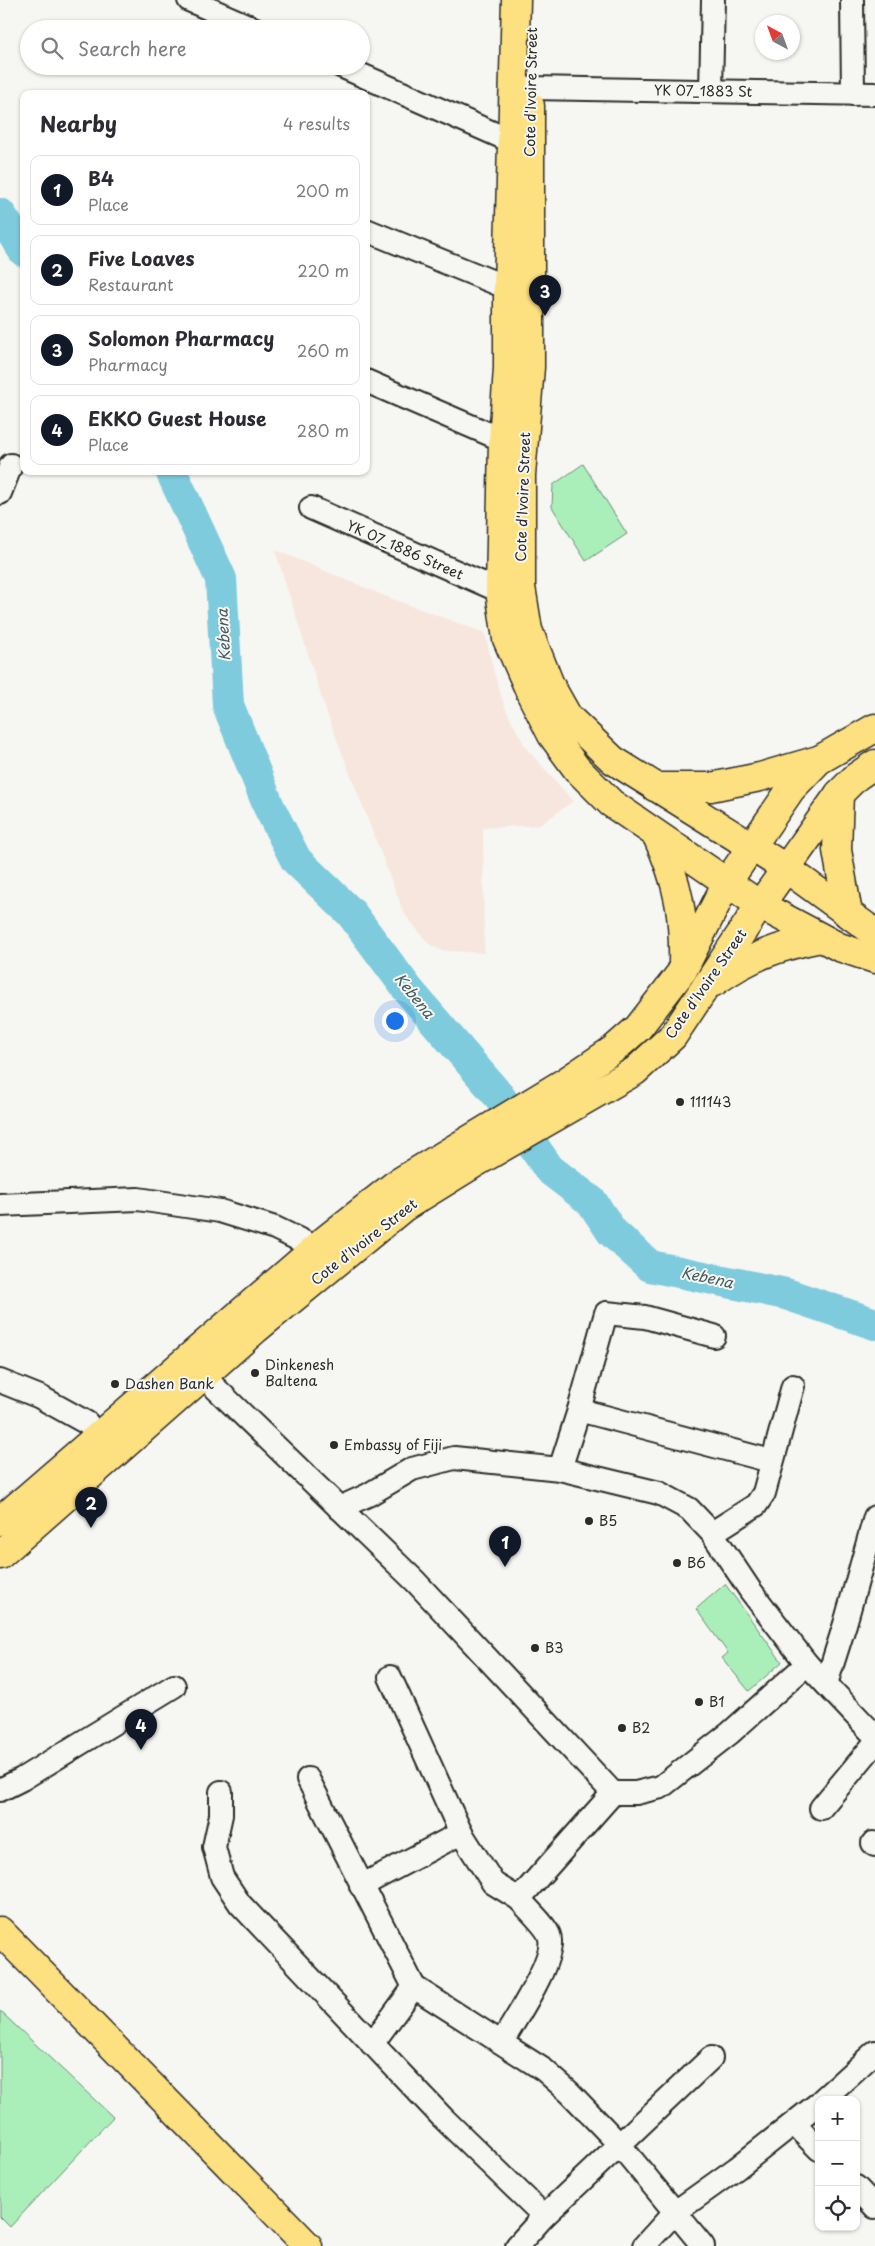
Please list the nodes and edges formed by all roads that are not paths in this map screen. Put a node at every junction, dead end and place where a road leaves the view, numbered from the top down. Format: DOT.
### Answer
graph roads {
  1 [pos="189,0"];
  2 [pos="516,0"];
  3 [pos="533,0"];
  4 [pos="712,0"];
  5 [pos="852,0"];
  6 [pos="235,20"];
  7 [pos="361,75"];
  8 [pos="530,88"];
  9 [pos="711,91"];
  10 [pos="864,94"];
  11 [pos="511,141"];
  12 [pos="370,232"];
  13 [pos="508,288"];
  14 [pos="519,368"];
  15 [pos="370,383"];
  16 [pos="503,440"];
  17 [pos="11,465"];
  18 [pos="0,493"];
  19 [pos="311,508"];
  20 [pos="500,591"];
  21 [pos="875,728"];
  22 [pos="819,760"];
  23 [pos="875,764"];
  24 [pos="655,788"];
  25 [pos="839,794"];
  26 [pos="657,835"];
  27 [pos="750,846"];
  28 [pos="787,870"];
  29 [pos="726,884"];
  30 [pos="760,905"];
  31 [pos="848,914"];
  32 [pos="875,933"];
  33 [pos="821,938"];
  34 [pos="875,959"];
  35 [pos="683,970"];
  36 [pos="705,988"];
  37 [pos="573,1092"];
  38 [pos="467,1154"];
  39 [pos="0,1205"];
  40 [pos="314,1241"];
  41 [pos="714,1336"];
  42 [pos="203,1376"];
  43 [pos="0,1381"];
  44 [pos="793,1386"];
  45 [pos="579,1410"];
  46 [pos="87,1423"];
  47 [pos="771,1461"];
  48 [pos="560,1469"];
  49 [pos="0,1499"];
  50 [pos="339,1508"];
  51 [pos="875,1517"];
  52 [pos="0,1521"];
  53 [pos="712,1534"];
  54 [pos="0,1555"];
  55 [pos="807,1664"];
  56 [pos="390,1677"];
  57 [pos="826,1684"];
  58 [pos="174,1686"];
  59 [pos="875,1736"];
  60 [pos="875,1744"];
  61 [pos="308,1779"];
  62 [pos="0,1790"];
  63 [pos="221,1792"];
  64 [pos="613,1793"];
  65 [pos="821,1808"];
  66 [pos="461,1833"];
  67 [pos="361,1886"];
  68 [pos="519,1899"];
  69 [pos="0,1930"];
  70 [pos="414,1987"];
  71 [pos="502,2042"];
  72 [pos="372,2044"];
  73 [pos="875,2052"];
  74 [pos="711,2058"];
  75 [pos="826,2096"];
  76 [pos="815,2106"];
  77 [pos="794,2124"];
  78 [pos="619,2144"];
  79 [pos="815,2145"];
  80 [pos="860,2192"];
  81 [pos="875,2207"];
  82 [pos="674,2213"];
  83 [pos="544,2216"];
  84 [pos="308,2246"];
  85 [pos="517,2246"];
  86 [pos="644,2246"];
  87 [pos="702,2246"];
  1 -- 6 [label="street"];
  2 -- 11 [label="main road, Cote d'Ivoire Street"];
  3 -- 8 [label="main road, Cote d'Ivoire Street"];
  4 -- 9 [label="street"];
  5 -- 10 [label="street"];
  7 -- 11 [label="street"];
  8 -- 9 [label="street, YK 07_1883 St"];
  8 -- 14 [label="main road, Cote d'Ivoire Street"];
  9 -- 10 [label="street, YK 07_1883 St"];
  11 -- 13 [label="main road, Cote d'Ivoire Street"];
  12 -- 13 [label="street"];
  13 -- 14 [label="main road, Cote d'Ivoire Street"];
  14 -- 16 [label="main road, Cote d'Ivoire Street"];
  14 -- 24 [label="main road, Cote d'Ivoire Street"];
  15 -- 16 [label="street"];
  16 -- 20 [label="main road, Cote d'Ivoire Street"];
  17 -- 18 [label="street"];
  19 -- 20 [label="street, YK 07_1886 Street"];
  20 -- 26 [label="main road, Cote d'Ivoire Street"];
  21 -- 22 [label="main road"];
  22 -- 24 [label="main road"];
  22 -- 27 [label="main road"];
  23 -- 25 [label="main road"];
  24 -- 27 [label="main road, Cote d'Ivoire Street"];
  25 -- 28 [label="main road"];
  25 -- 31 [label="main road"];
  26 -- 29 [label="main road, Cote d'Ivoire Street"];
  26 -- 35 [label="main road"];
  27 -- 28 [label="main road, Cote d'Ivoire Street"];
  27 -- 29 [label="main road"];
  28 -- 30 [label="main road"];
  28 -- 31 [label="main road, Cote d'Ivoire Street"];
  29 -- 30 [label="main road, Cote d'Ivoire Street"];
  29 -- 35 [label="main road, Cote d'Ivoire Street"];
  30 -- 33 [label="main road"];
  30 -- 36 [label="main road, Cote d'Ivoire Street"];
  31 -- 32 [label="main road, Cote d'Ivoire Street"];
  33 -- 34 [label="main road"];
  33 -- 36 [label="main road"];
  35 -- 37 [label="main road, Cote d'Ivoire Street"];
  36 -- 37 [label="main road, Cote d'Ivoire Street"];
  37 -- 38 [label="main road, Cote d'Ivoire Street"];
  38 -- 40 [label="main road, Cote d'Ivoire Street"];
  38 -- 42 [label="main road, Cote d'Ivoire Street"];
  39 -- 40 [label="street"];
  40 -- 46 [label="main road, Cote d'Ivoire Street"];
  40 -- 52 [label="main road, Cote d'Ivoire Street"];
  41 -- 45 [label="street"];
  42 -- 50 [label="street"];
  42 -- 54 [label="main road, Cote d'Ivoire Street"];
  43 -- 46 [label="street"];
  44 -- 47 [label="street"];
  45 -- 47 [label="street"];
  45 -- 48 [label="street"];
  46 -- 49 [label="main road, Cote d'Ivoire Street"];
  47 -- 53 [label="street"];
  48 -- 50 [label="street"];
  48 -- 53 [label="street"];
  50 -- 64 [label="street"];
  51 -- 57 [label="street"];
  53 -- 55 [label="street"];
  55 -- 57 [label="street"];
  55 -- 64 [label="street"];
  56 -- 66 [label="street"];
  57 -- 59 [label="street"];
  58 -- 62 [label="street"];
  60 -- 65 [label="street"];
  61 -- 67 [label="street"];
  63 -- 72 [label="street"];
  64 -- 68 [label="street"];
  66 -- 67 [label="street"];
  66 -- 68 [label="street"];
  67 -- 70 [label="street"];
  68 -- 71 [label="street"];
  69 -- 84 [label="main road"];
  70 -- 71 [label="street"];
  70 -- 72 [label="street"];
  71 -- 78 [label="street"];
  72 -- 83 [label="street"];
  73 -- 75 [label="street"];
  74 -- 78 [label="street"];
  76 -- 77 [label="street"];
  77 -- 79 [label="street"];
  77 -- 82 [label="street"];
  78 -- 82 [label="street"];
  78 -- 83 [label="street"];
  80 -- 81 [label="street"];
  82 -- 86 [label="street"];
  82 -- 87 [label="street"];
  83 -- 85 [label="street"];
}
